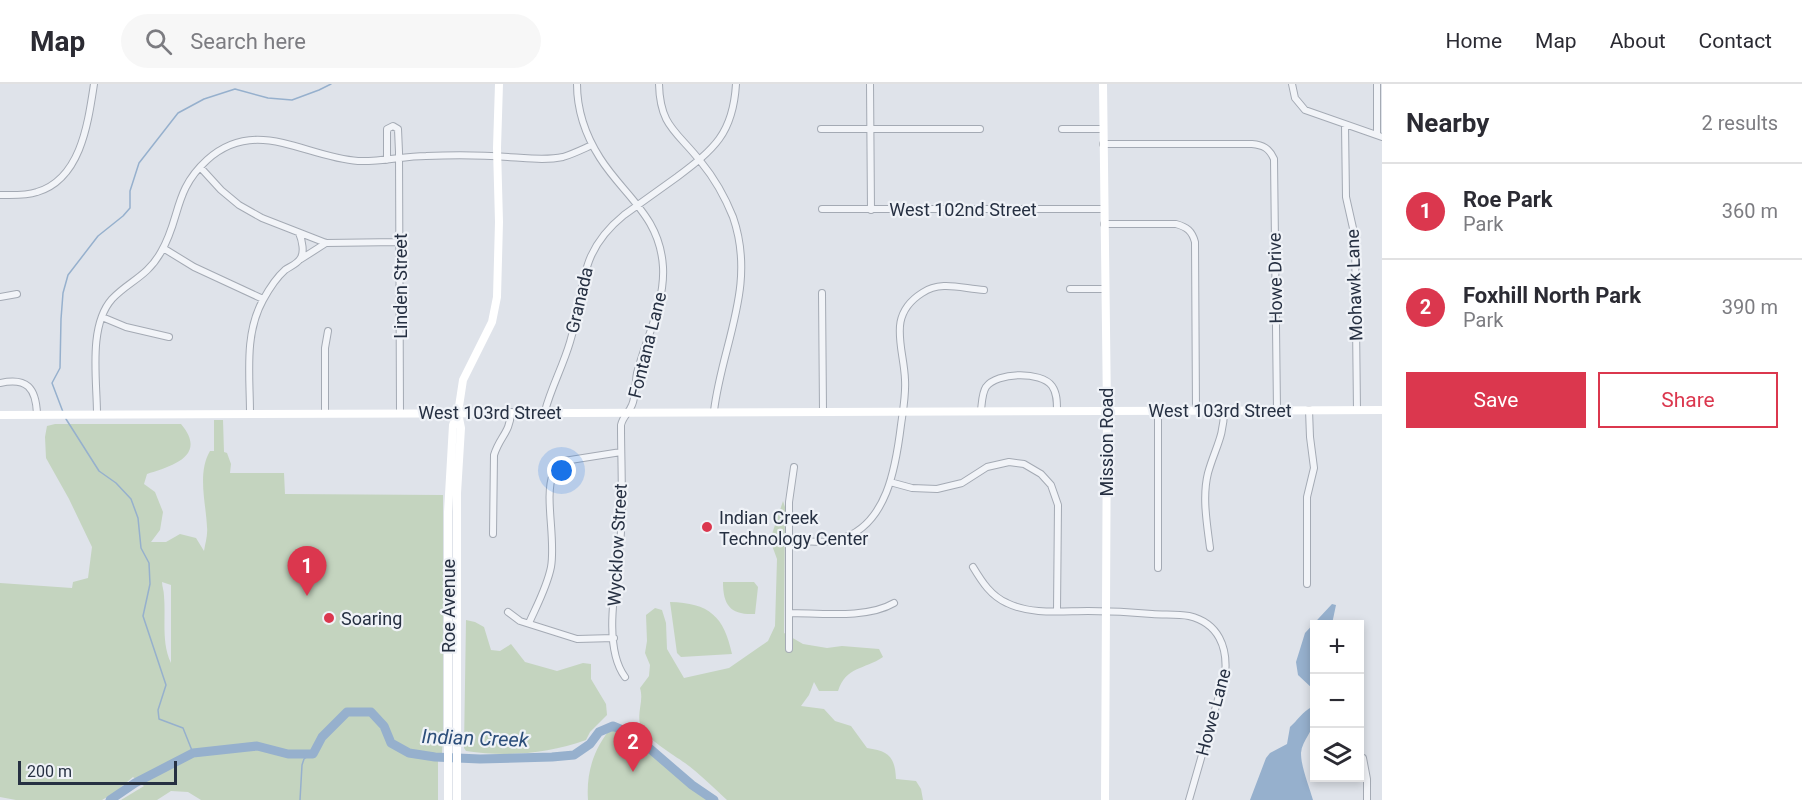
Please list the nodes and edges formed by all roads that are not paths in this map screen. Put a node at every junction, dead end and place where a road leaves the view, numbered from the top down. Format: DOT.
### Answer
graph roads {
  1 [pos="94,84"];
  2 [pos="499,84"];
  3 [pos="577,84"];
  4 [pos="659,84"];
  5 [pos="736,84"];
  6 [pos="870,84"];
  7 [pos="1103,84"];
  8 [pos="1292,84"];
  9 [pos="1377,84"];
  10 [pos="1345,125"];
  11 [pos="821,129"];
  12 [pos="870,129"];
  13 [pos="980,129"];
  14 [pos="1062,129"];
  15 [pos="1103,129"];
  16 [pos="1380,136"];
  17 [pos="1103,144"];
  18 [pos="592,145"];
  19 [pos="497,156"];
  20 [pos="399,159"];
  21 [pos="387,160"];
  22 [pos="700,160"];
  23 [pos="200,167"];
  24 [pos="0,195"];
  25 [pos="638,205"];
  26 [pos="822,209"];
  27 [pos="1104,209"];
  28 [pos="871,210"];
  29 [pos="1104,224"];
  30 [pos="299,233"];
  31 [pos="399,242"];
  32 [pos="326,243"];
  33 [pos="163,248"];
  34 [pos="300,259"];
  35 [pos="1071,289"];
  36 [pos="1105,289"];
  37 [pos="984,290"];
  38 [pos="822,293"];
  39 [pos="17,294"];
  40 [pos="0,297"];
  41 [pos="263,299"];
  42 [pos="102,317"];
  43 [pos="328,332"];
  44 [pos="170,337"];
  45 [pos="0,383"];
  46 [pos="981,410"];
  47 [pos="1057,410"];
  48 [pos="1107,410"];
  49 [pos="1158,410"];
  50 [pos="1196,410"];
  51 [pos="1224,410"];
  52 [pos="1277,410"];
  53 [pos="1310,410"];
  54 [pos="1357,410"];
  55 [pos="1382,410"];
  56 [pos="545,411"];
  57 [pos="627,411"];
  58 [pos="714,411"];
  59 [pos="823,411"];
  60 [pos="903,411"];
  61 [pos="325,412"];
  62 [pos="511,412"];
  63 [pos="250,413"];
  64 [pos="400,413"];
  65 [pos="458,413"];
  66 [pos="41,414"];
  67 [pos="97,414"];
  68 [pos="0,415"];
  69 [pos="621,452"];
  70 [pos="794,467"];
  71 [pos="890,482"];
  72 [pos="492,534"];
  73 [pos="790,540"];
  74 [pos="1210,548"];
  75 [pos="973,567"];
  76 [pos="1158,568"];
  77 [pos="1307,585"];
  78 [pos="894,603"];
  79 [pos="1058,611"];
  80 [pos="1105,611"];
  81 [pos="508,612"];
  82 [pos="789,613"];
  83 [pos="452,623"];
  84 [pos="529,623"];
  85 [pos="614,638"];
  86 [pos="789,649"];
  87 [pos="625,677"];
  88 [pos="1364,763"];
  89 [pos="452,780"];
  90 [pos="448,800"];
  91 [pos="457,800"];
  92 [pos="1105,800"];
  93 [pos="1189,800"];
  94 [pos="1367,800"];
  1 -- 24 [label="street"];
  2 -- 19 [label="main road, Roe Avenue"];
  3 -- 18 [label="street, Fontana Lane"];
  4 -- 22 [label="street"];
  5 -- 22 [label="street, Granada"];
  6 -- 12 [label="street"];
  7 -- 15 [label="main road, Mission Road"];
  8 -- 10 [label="street"];
  9 -- 16 [label="street"];
  10 -- 16 [label="street"];
  10 -- 54 [label="street, Mohawk Lane"];
  11 -- 12 [label="street"];
  12 -- 13 [label="street"];
  12 -- 28 [label="street"];
  14 -- 15 [label="street"];
  15 -- 17 [label="main road, Mission Road"];
  17 -- 27 [label="main road, Mission Road"];
  17 -- 52 [label="street, Howe Drive"];
  18 -- 19 [label="street"];
  18 -- 25 [label="street, Fontana Lane"];
  19 -- 20 [label="street"];
  19 -- 65 [label="main road, Roe Avenue"];
  20 -- 21 [label="street"];
  20 -- 21 [label="street, Linden Street"];
  20 -- 31 [label="street, Linden Street"];
  21 -- 23 [label="street"];
  22 -- 25 [label="street, Granada"];
  22 -- 58 [label="street"];
  23 -- 30 [label="street"];
  23 -- 33 [label="street"];
  25 -- 56 [label="street, Granada"];
  25 -- 57 [label="street, Fontana Lane"];
  26 -- 28 [label="street, West 102nd Street"];
  27 -- 28 [label="street, West 102nd Street"];
  27 -- 29 [label="main road, Mission Road"];
  29 -- 36 [label="main road, Mission Road"];
  29 -- 50 [label="street"];
  30 -- 32 [label="street"];
  30 -- 34 [label="street"];
  31 -- 32 [label="street"];
  31 -- 64 [label="street, Linden Street"];
  32 -- 34 [label="street"];
  33 -- 41 [label="street"];
  33 -- 42 [label="street"];
  34 -- 41 [label="street"];
  35 -- 36 [label="street"];
  36 -- 48 [label="main road, Mission Road"];
  37 -- 60 [label="street"];
  38 -- 59 [label="street"];
  39 -- 40 [label="street"];
  41 -- 63 [label="street"];
  42 -- 44 [label="street"];
  42 -- 67 [label="street"];
  43 -- 61 [label="street"];
  45 -- 66 [label="street"];
  46 -- 47 [label="main road, West 103rd Street"];
  46 -- 47 [label="street"];
  46 -- 60 [label="main road, West 103rd Street"];
  47 -- 48 [label="main road, West 103rd Street"];
  48 -- 49 [label="main road, West 103rd Street"];
  48 -- 80 [label="main road, Mission Road"];
  49 -- 50 [label="main road, West 103rd Street"];
  49 -- 76 [label="street"];
  50 -- 51 [label="main road, West 103rd Street"];
  51 -- 52 [label="main road, West 103rd Street"];
  51 -- 74 [label="street"];
  52 -- 53 [label="main road, West 103rd Street"];
  53 -- 54 [label="main road, West 103rd Street"];
  53 -- 77 [label="street"];
  54 -- 55 [label="main road, West 103rd Street"];
  56 -- 57 [label="main road, West 103rd Street"];
  56 -- 62 [label="main road, West 103rd Street"];
  57 -- 58 [label="main road, West 103rd Street"];
  57 -- 69 [label="street, Wycklow Street"];
  58 -- 59 [label="main road, West 103rd Street"];
  59 -- 60 [label="main road, West 103rd Street"];
  60 -- 71 [label="street"];
  61 -- 63 [label="main road, West 103rd Street"];
  61 -- 64 [label="main road, West 103rd Street"];
  62 -- 65 [label="main road, West 103rd Street"];
  62 -- 72 [label="street"];
  63 -- 67 [label="main road, West 103rd Street"];
  64 -- 65 [label="main road, West 103rd Street"];
  65 -- 83 [label="main road, Roe Avenue"];
  66 -- 67 [label="main road, West 103rd Street"];
  66 -- 68 [label="main road, West 103rd Street"];
  69 -- 84 [label="street"];
  69 -- 85 [label="street, Wycklow Street"];
  70 -- 73 [label="street"];
  71 -- 73 [label="street"];
  71 -- 79 [label="street"];
  73 -- 82 [label="street"];
  75 -- 79 [label="street, Howe Lane"];
  78 -- 82 [label="street"];
  79 -- 80 [label="street, Howe Lane"];
  80 -- 92 [label="main road, Mission Road"];
  80 -- 93 [label="street, Howe Lane"];
  81 -- 84 [label="street"];
  82 -- 86 [label="street"];
  83 -- 89 [label="main road, Roe Avenue"];
  83 -- 89 [label="main road, Roe Avenue"];
  84 -- 85 [label="street"];
  85 -- 87 [label="street, Wycklow Street"];
  88 -- 94 [label="street"];
  89 -- 90 [label="main road, Roe Avenue"];
  89 -- 91 [label="main road, Roe Avenue"];
}
